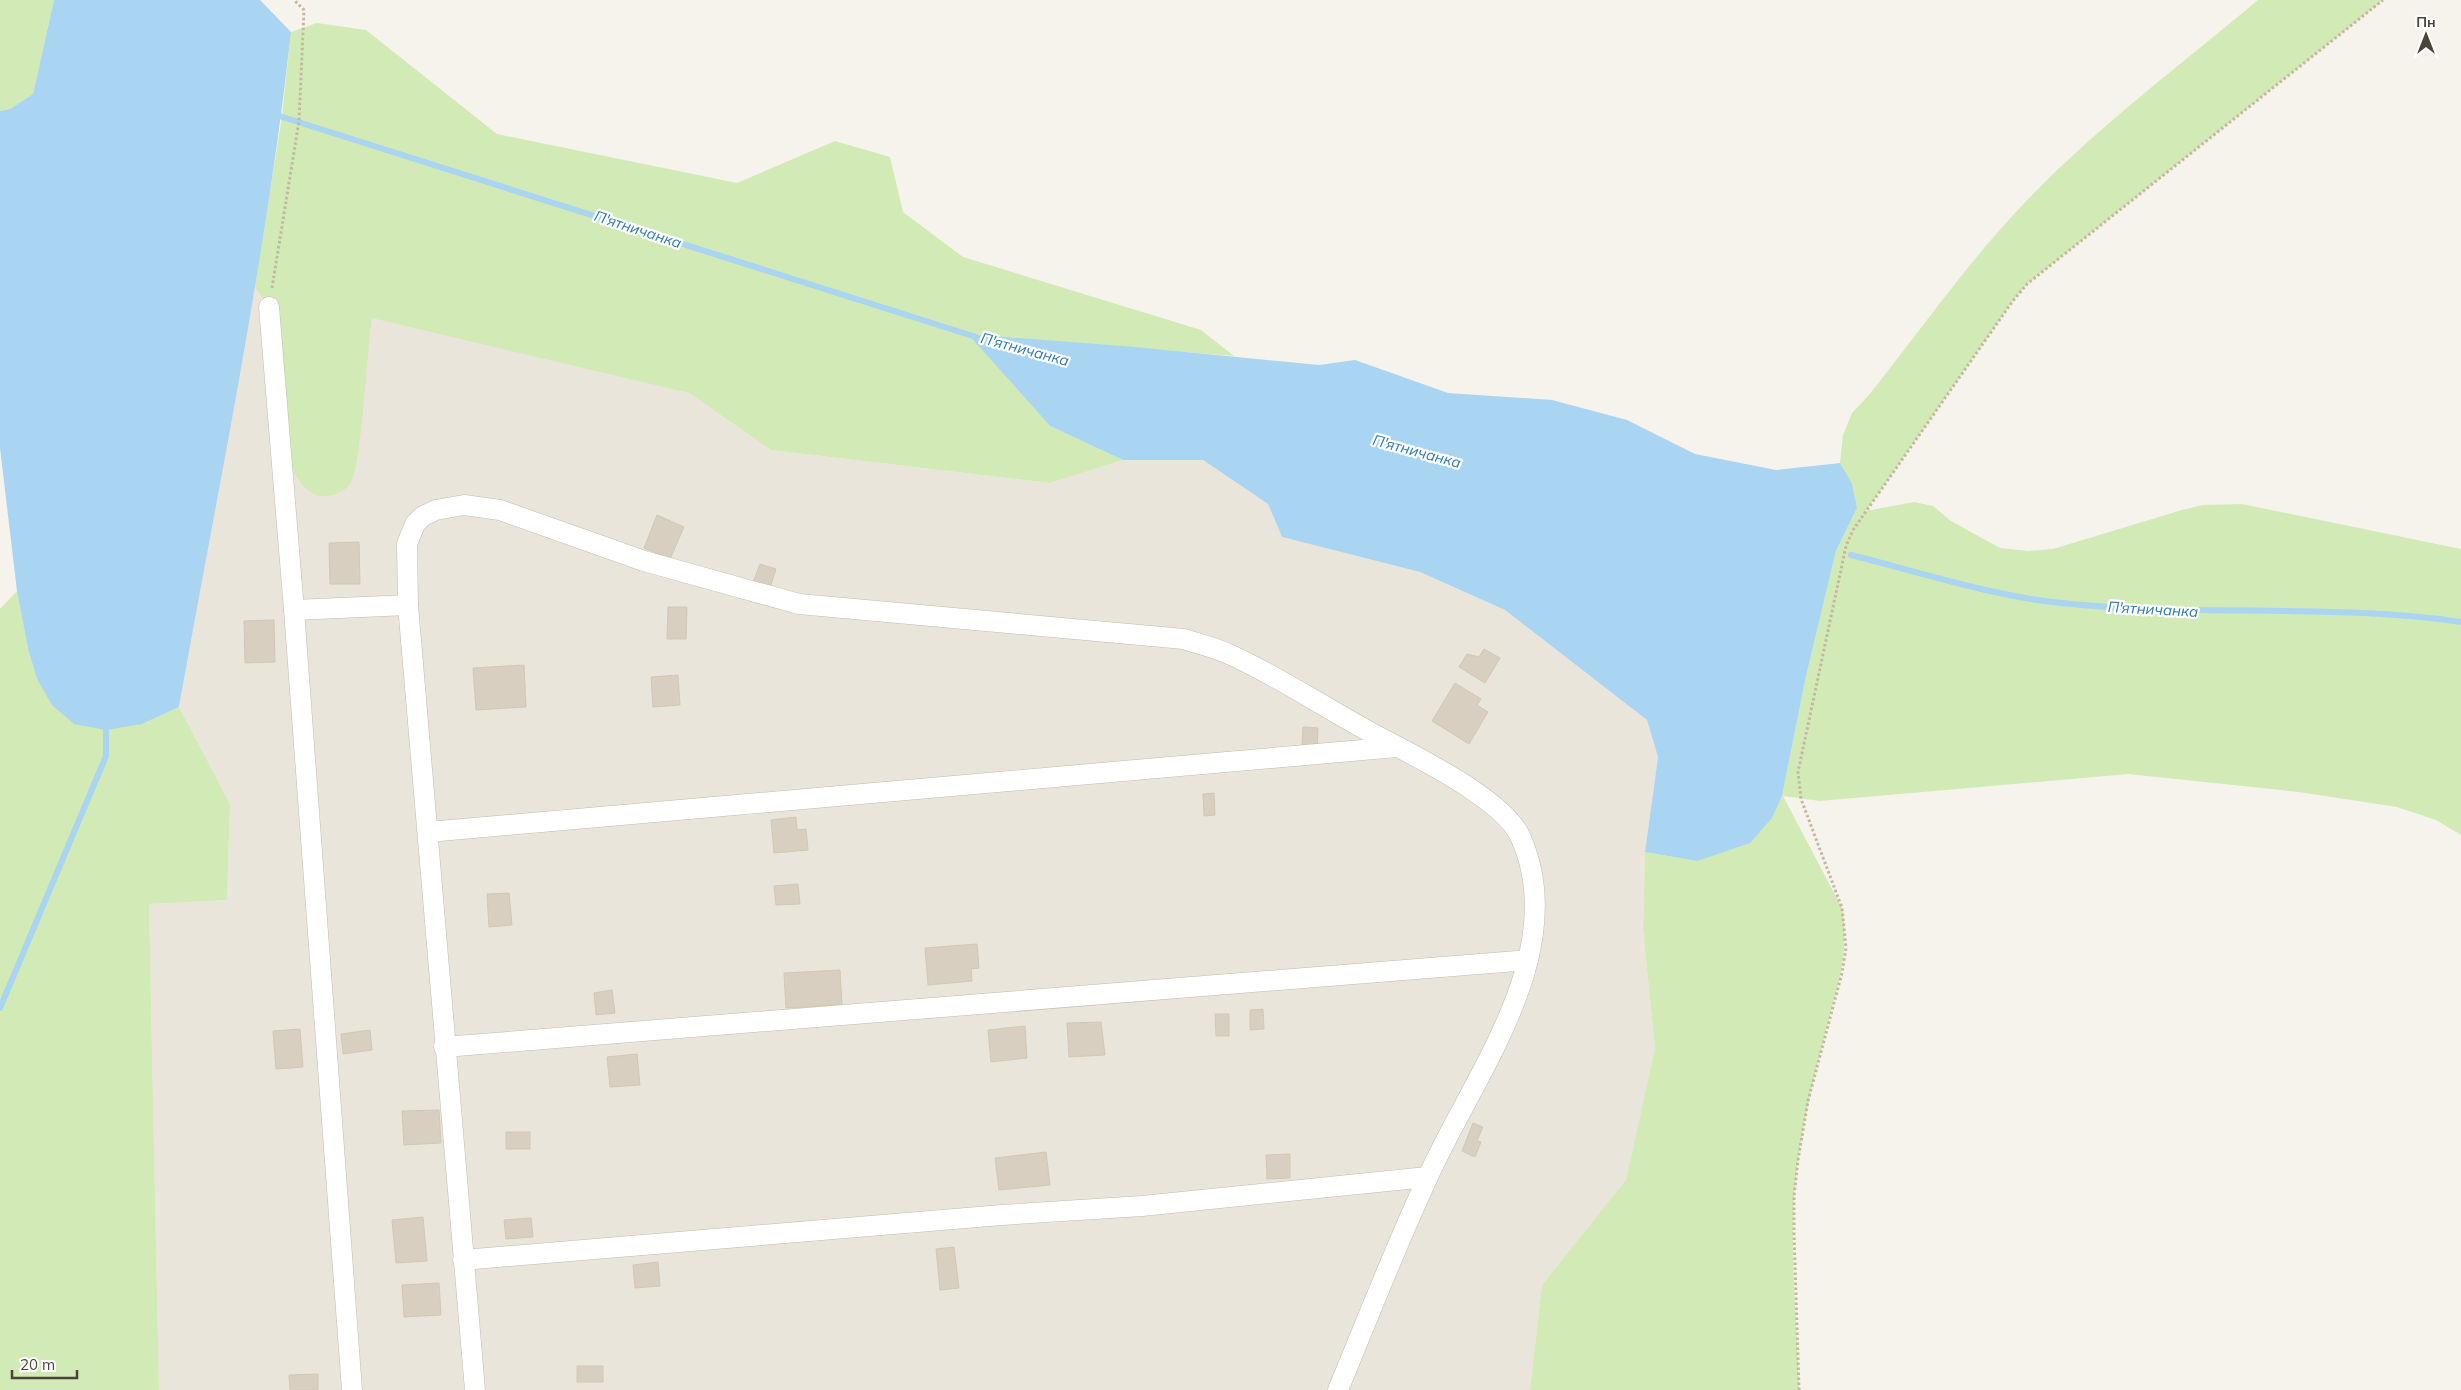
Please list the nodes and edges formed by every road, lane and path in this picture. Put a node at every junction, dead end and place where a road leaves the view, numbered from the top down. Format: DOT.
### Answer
graph roads {
  1 [pos="294,0"];
  2 [pos="2383,0"];
  3 [pos="270,307"];
  4 [pos="408,605"];
  5 [pos="294,610"];
  6 [pos="1397,747"];
  7 [pos="428,832"];
  8 [pos="1528,960"];
  9 [pos="444,1047"];
  10 [pos="1427,1177"];
  11 [pos="463,1260"];
  12 [pos="352,1390"];
  13 [pos="475,1390"];
  14 [pos="1338,1390"];
  15 [pos="1799,1390"];
  1 -- 3 [label="path"];
  2 -- 15 [label="path"];
  3 -- 5 [label="street"];
  4 -- 5 [label="street"];
  4 -- 6 [label="street"];
  4 -- 7 [label="street"];
  5 -- 12 [label="street"];
  6 -- 7 [label="street"];
  6 -- 8 [label="street"];
  7 -- 9 [label="street"];
  8 -- 9 [label="street"];
  8 -- 10 [label="street"];
  9 -- 11 [label="street"];
  10 -- 11 [label="street"];
  10 -- 14 [label="street"];
  11 -- 13 [label="street"];
}
